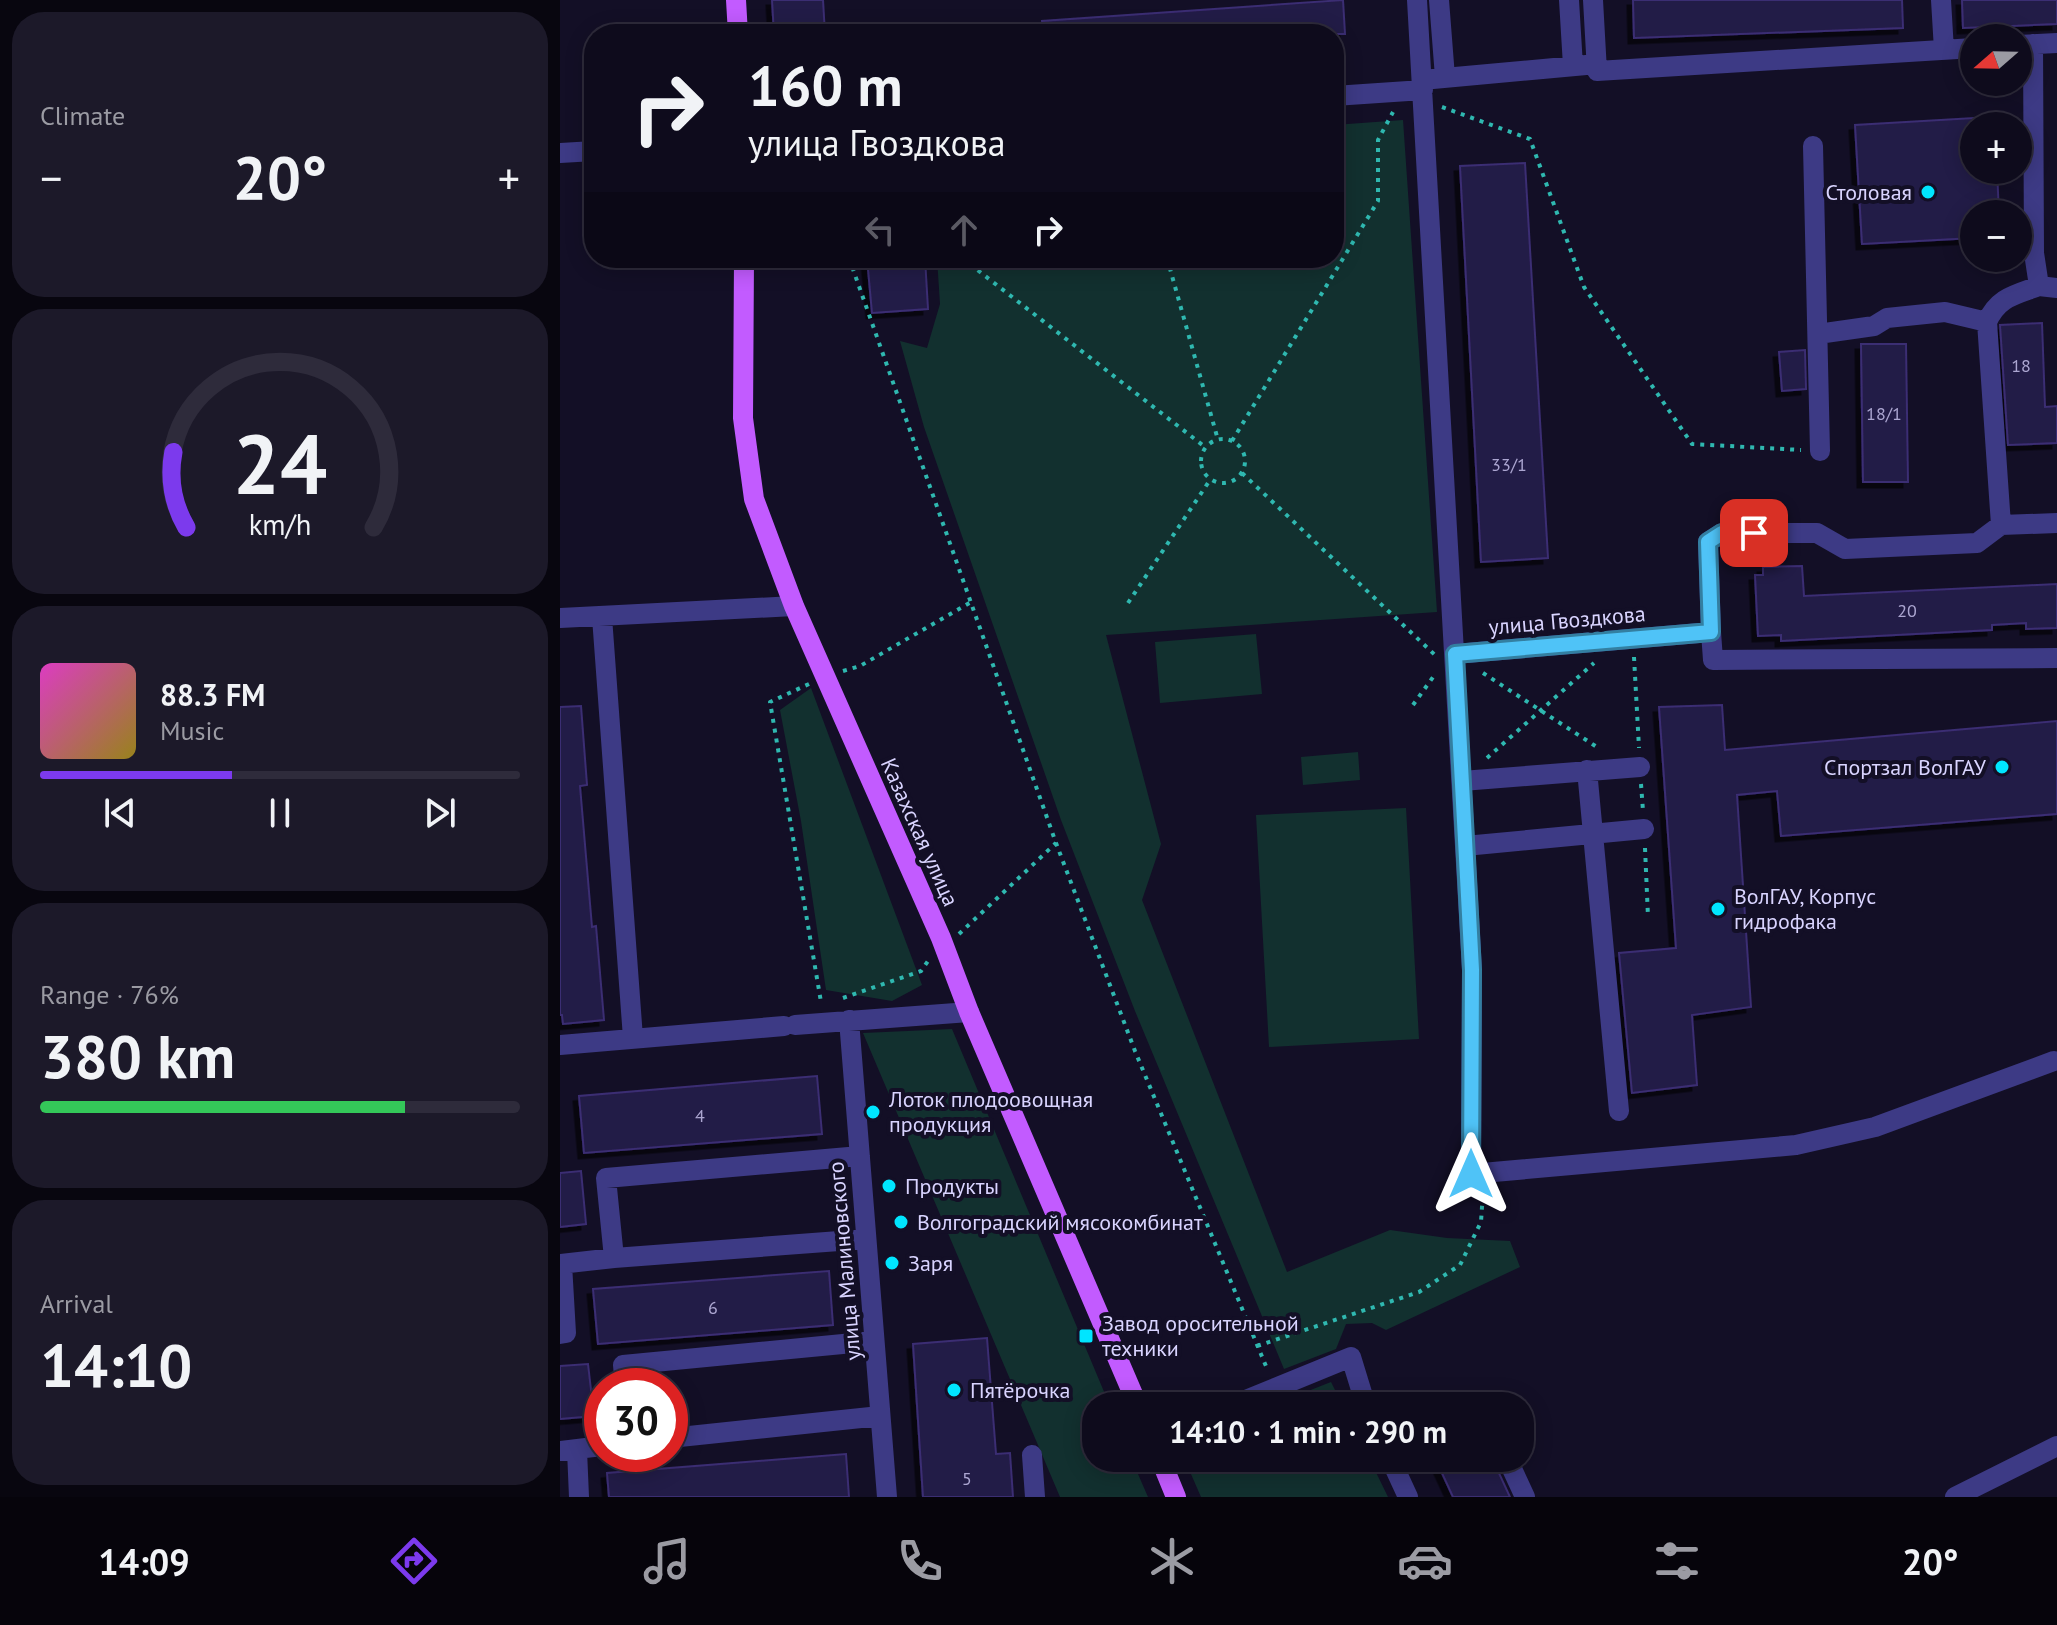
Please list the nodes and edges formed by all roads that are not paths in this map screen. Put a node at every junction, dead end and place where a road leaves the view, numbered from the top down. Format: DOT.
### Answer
graph roads {
  1 [pos="736,0"];
  2 [pos="1417,0"];
  3 [pos="1439,0"];
  4 [pos="1569,0"];
  5 [pos="1593,0"];
  6 [pos="1941,0"];
  7 [pos="737,24"];
  8 [pos="2057,43"];
  9 [pos="2032,44"];
  10 [pos="1960,49"];
  11 [pos="1944,50"];
  12 [pos="1597,64"];
  13 [pos="1573,66"];
  14 [pos="1445,77"];
  15 [pos="1418,90"];
  16 [pos="1344,95"];
  17 [pos="2028,96"];
  18 [pos="1813,146"];
  19 [pos="584,152"];
  20 [pos="560,153"];
  21 [pos="744,268"];
  22 [pos="2048,287"];
  23 [pos="1987,322"];
  24 [pos="1818,334"];
  25 [pos="1820,451"];
  26 [pos="2057,523"];
  27 [pos="2001,525"];
  28 [pos="794,606"];
  29 [pos="602,617"];
  30 [pos="560,618"];
  31 [pos="1711,632"];
  32 [pos="1448,657"];
  33 [pos="2057,658"];
  34 [pos="1634,767"];
  35 [pos="1587,770"];
  36 [pos="1462,781"];
  37 [pos="1644,829"];
  38 [pos="1592,832"];
  39 [pos="1465,846"];
  40 [pos="969,1012"];
  41 [pos="849,1020"];
  42 [pos="633,1038"];
  43 [pos="560,1045"];
  44 [pos="2054,1061"];
  45 [pos="1619,1111"];
  46 [pos="860,1156"];
  47 [pos="866,1239"];
  48 [pos="614,1258"];
  49 [pos="561,1264"];
  50 [pos="560,1334"];
  51 [pos="874,1341"];
  52 [pos="623,1368"];
  53 [pos="1132,1392"];
  54 [pos="1266,1392"];
  55 [pos="1362,1392"];
  56 [pos="880,1416"];
  57 [pos="688,1436"];
  58 [pos="2057,1446"];
  59 [pos="568,1450"];
  60 [pos="1032,1455"];
  61 [pos="1166,1472"];
  62 [pos="1396,1472"];
  63 [pos="1513,1472"];
  64 [pos="579,1497"];
  65 [pos="887,1497"];
  66 [pos="1035,1497"];
  67 [pos="1176,1497"];
  68 [pos="1408,1497"];
  69 [pos="1525,1497"];
  70 [pos="1955,1497"];
  1 -- 7 [label="main road"];
  2 -- 15 [label="street"];
  3 -- 14 [label="street"];
  4 -- 13 [label="street"];
  5 -- 12 [label="street"];
  6 -- 11 [label="street"];
  8 -- 9 [label="street"];
  10 -- 11 [label="street"];
  11 -- 12 [label="street"];
  12 -- 13 [label="street"];
  13 -- 14 [label="street"];
  14 -- 15 [label="street"];
  15 -- 16 [label="street"];
  15 -- 32 [label="street"];
  17 -- 22 [label="street"];
  18 -- 24 [label="street"];
  19 -- 20 [label="street"];
  21 -- 28 [label="main road, Казахская улица"];
  22 -- 23 [label="street"];
  23 -- 24 [label="street"];
  23 -- 27 [label="street"];
  24 -- 25 [label="street"];
  26 -- 27 [label="street"];
  27 -- 31 [label="street"];
  28 -- 29 [label="street"];
  28 -- 40 [label="main road, Казахская улица"];
  29 -- 30 [label="street"];
  29 -- 42 [label="street"];
  31 -- 32 [label="street, улица Гвоздкова"];
  31 -- 33 [label="street"];
  32 -- 36 [label="street"];
  34 -- 35 [label="street"];
  35 -- 36 [label="street"];
  35 -- 38 [label="street"];
  36 -- 39 [label="street"];
  37 -- 38 [label="street"];
  38 -- 39 [label="street"];
  38 -- 45 [label="street"];
  39 -- 44 [label="street"];
  40 -- 41 [label="street"];
  40 -- 53 [label="main road, Казахская улица"];
  41 -- 42 [label="street"];
  41 -- 46 [label="street, улица Малиновского"];
  42 -- 43 [label="street"];
  46 -- 47 [label="street, улица Малиновского"];
  46 -- 48 [label="street"];
  47 -- 48 [label="street"];
  47 -- 51 [label="street, улица Малиновского"];
  48 -- 49 [label="street"];
  49 -- 50 [label="street"];
  51 -- 52 [label="street"];
  51 -- 56 [label="street, улица Малиновского"];
  54 -- 55 [label="street"];
  56 -- 57 [label="street"];
  56 -- 65 [label="street, улица Малиновского"];
  58 -- 70 [label="street"];
  59 -- 64 [label="street"];
  60 -- 66 [label="street"];
  61 -- 67 [label="main road"];
  62 -- 68 [label="street"];
  63 -- 69 [label="street"];
}
